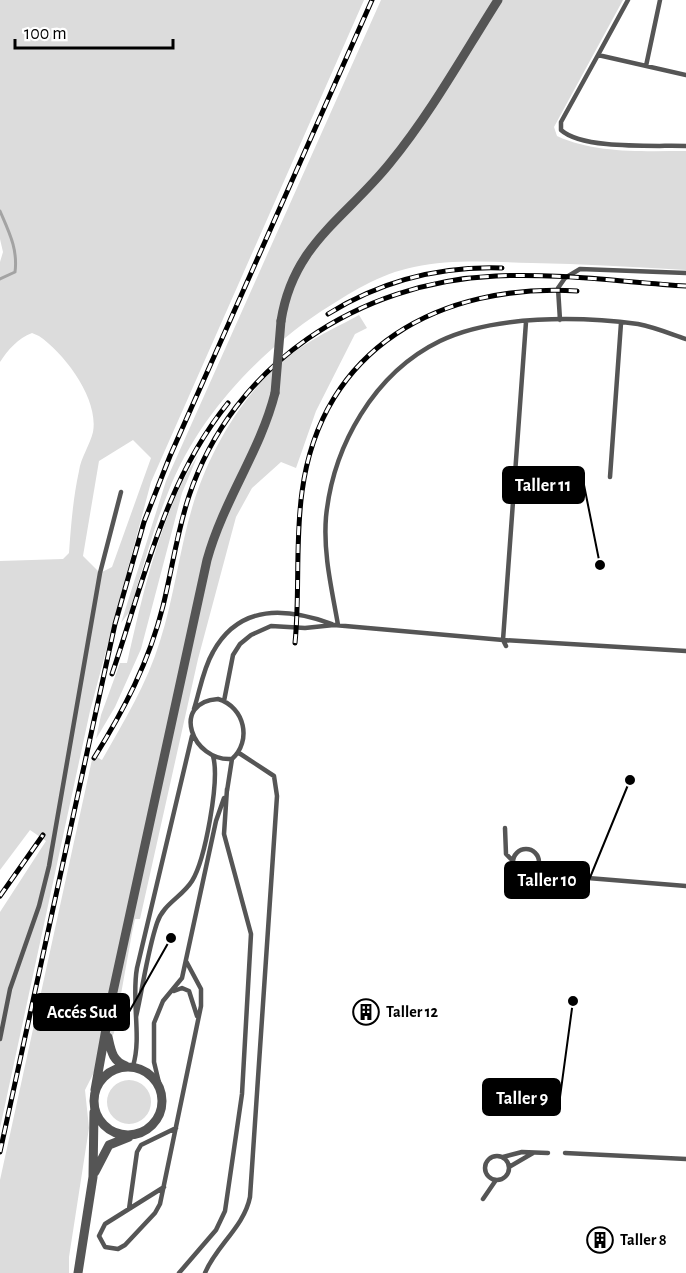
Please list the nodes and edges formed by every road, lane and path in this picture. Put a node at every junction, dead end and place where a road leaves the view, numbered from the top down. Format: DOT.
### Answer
graph roads {
  1 [pos="498,0"];
  2 [pos="628,0"];
  3 [pos="660,0"];
  4 [pos="598,55"];
  5 [pos="646,66"];
  6 [pos="686,75"];
  7 [pos="686,146"];
  8 [pos="686,273"];
  9 [pos="560,320"];
  10 [pos="526,322"];
  11 [pos="621,323"];
  12 [pos="686,339"];
  13 [pos="610,477"];
  14 [pos="121,492"];
  15 [pos="336,625"];
  16 [pos="503,640"];
  17 [pos="506,646"];
  18 [pos="686,651"];
  19 [pos="224,701"];
  20 [pos="195,709"];
  21 [pos="192,736"];
  22 [pos="239,753"];
  23 [pos="213,756"];
  24 [pos="232,759"];
  25 [pos="227,789"];
  26 [pos="505,828"];
  27 [pos="513,861"];
  28 [pos="538,865"];
  29 [pos="530,874"];
  30 [pos="551,875"];
  31 [pos="686,886"];
  32 [pos="186,961"];
  33 [pos="172,992"];
  34 [pos="135,1023"];
  35 [pos="197,1025"];
  36 [pos="106,1032"];
  37 [pos="0,1039"];
  38 [pos="130,1066"];
  39 [pos="160,1087"];
  40 [pos="95,1090"];
  41 [pos="94,1101"];
  42 [pos="176,1128"];
  43 [pos="138,1134"];
  44 [pos="534,1152"];
  45 [pos="548,1153"];
  46 [pos="565,1153"];
  47 [pos="503,1157"];
  48 [pos="686,1159"];
  49 [pos="509,1167"];
  50 [pos="93,1177"];
  51 [pos="496,1180"];
  52 [pos="164,1187"];
  53 [pos="483,1199"];
  54 [pos="129,1209"];
  55 [pos="78,1273"];
  56 [pos="179,1273"];
  57 [pos="205,1273"];
  1 -- 36 [label="street, bridge"];
  2 -- 4 [label="lane"];
  3 -- 5 [label="lane"];
  4 -- 5 [label="lane"];
  4 -- 7 [label="lane"];
  5 -- 6 [label="lane"];
  8 -- 9 [label="lane"];
  9 -- 10 [label="lane"];
  9 -- 11 [label="lane"];
  10 -- 15 [label="lane"];
  10 -- 16 [label="lane"];
  11 -- 12 [label="lane"];
  11 -- 13 [label="lane"];
  14 -- 37 [label="lane"];
  15 -- 16 [label="lane"];
  15 -- 19 [label="lane"];
  15 -- 20 [label="lane"];
  16 -- 17 [label="lane"];
  16 -- 18 [label="lane"];
  19 -- 20 [label="lane"];
  19 -- 22 [label="lane"];
  20 -- 21 [label="lane"];
  21 -- 23 [label="lane"];
  21 -- 34 [label="lane"];
  22 -- 24 [label="lane"];
  22 -- 57 [label="lane"];
  23 -- 24 [label="lane"];
  23 -- 34 [label="lane"];
  24 -- 25 [label="lane"];
  25 -- 32 [label="lane"];
  25 -- 56 [label="lane"];
  26 -- 27 [label="lane"];
  27 -- 28 [label="lane"];
  27 -- 29 [label="lane"];
  28 -- 29 [label="lane"];
  28 -- 30 [label="lane"];
  29 -- 30 [label="lane"];
  30 -- 31 [label="lane"];
  32 -- 33 [label="lane"];
  32 -- 35 [label="lane"];
  33 -- 35 [label="lane"];
  33 -- 39 [label="lane"];
  34 -- 38 [label="lane"];
  35 -- 42 [label="lane"];
  36 -- 38 [label="street"];
  36 -- 40 [label="street"];
  38 -- 39 [label="street"];
  38 -- 40 [label="street"];
  39 -- 43 [label="street"];
  40 -- 41 [label="street"];
  41 -- 43 [label="street"];
  41 -- 50 [label="street"];
  42 -- 52 [label="lane"];
  42 -- 54 [label="lane"];
  43 -- 50 [label="street"];
  44 -- 45 [label="lane"];
  44 -- 47 [label="lane"];
  44 -- 49 [label="lane"];
  46 -- 48 [label="lane"];
  47 -- 49 [label="lane"];
  47 -- 51 [label="lane"];
  49 -- 51 [label="lane"];
  50 -- 55 [label="street"];
  51 -- 53 [label="lane"];
  52 -- 54 [label="lane"];
  52 -- 54 [label="lane"];
}
